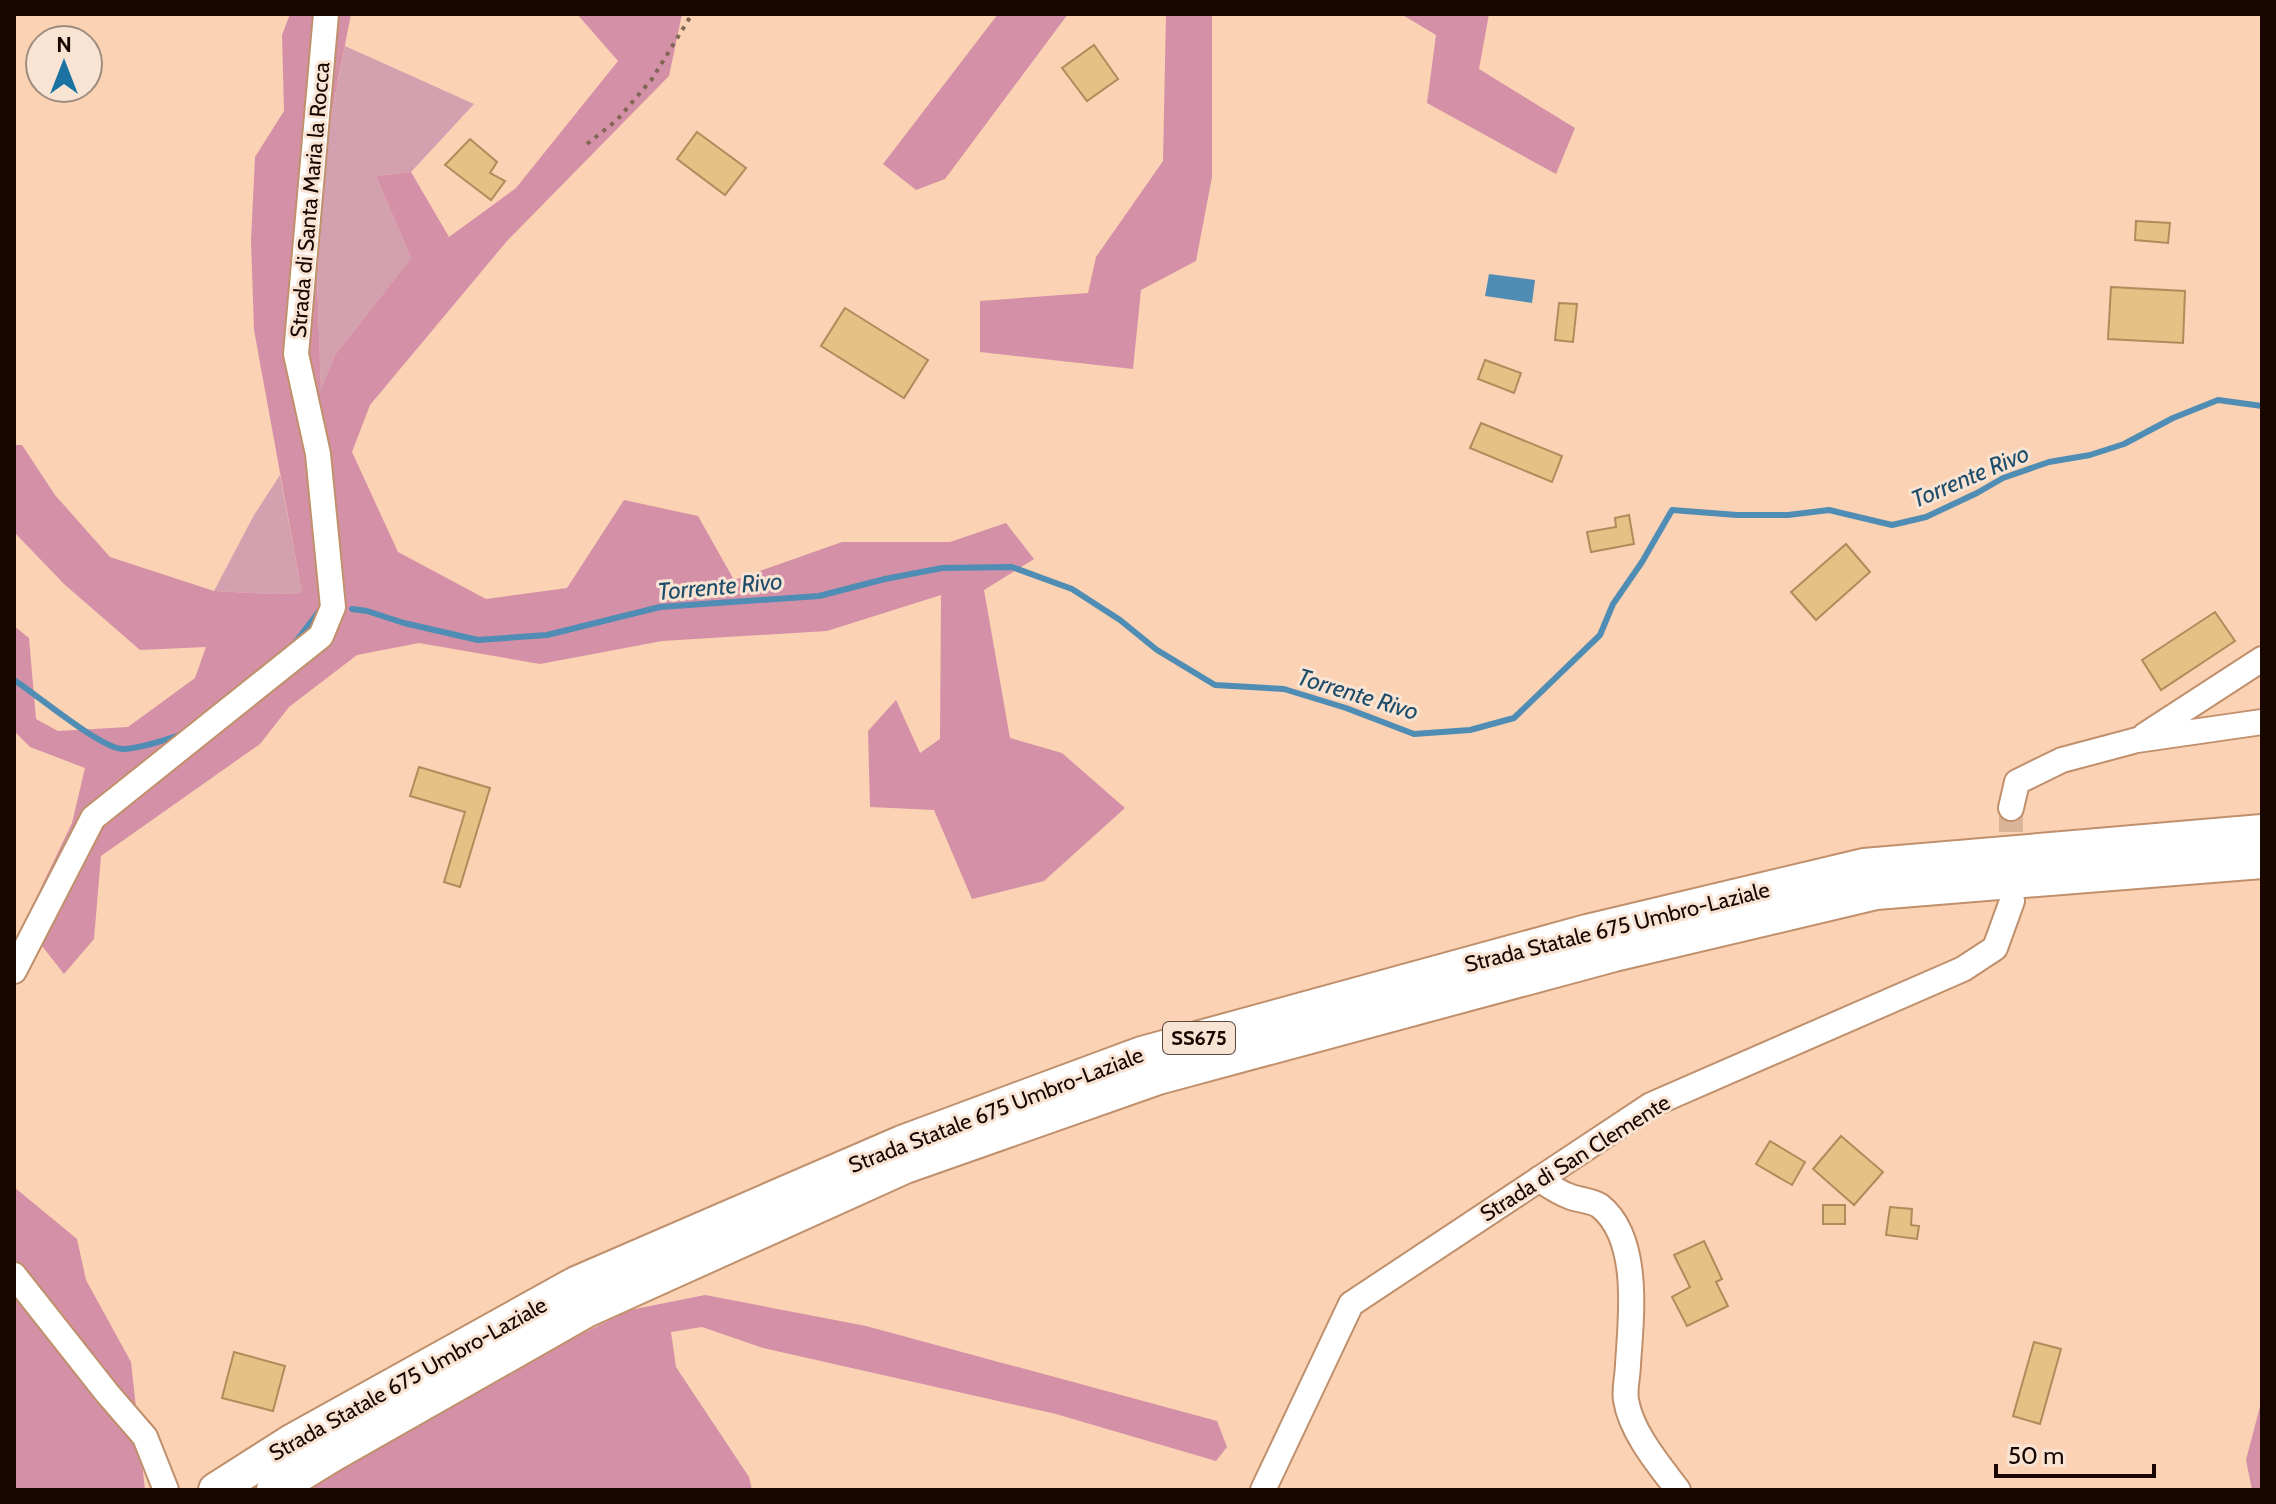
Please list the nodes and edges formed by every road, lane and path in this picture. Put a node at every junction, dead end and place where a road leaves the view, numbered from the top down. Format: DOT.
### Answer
graph roads {
  1 [pos="326,14"];
  2 [pos="692,14"];
  3 [pos="587,144"];
  4 [pos="2262,659"];
  5 [pos="2262,722"];
  6 [pos="2137,740"];
  7 [pos="2011,808"];
  8 [pos="2262,832"];
  9 [pos="2262,861"];
  10 [pos="2012,901"];
  11 [pos="14,971"];
  12 [pos="1539,1179"];
  13 [pos="14,1275"];
  14 [pos="166,1490"];
  15 [pos="216,1490"];
  16 [pos="274,1490"];
  17 [pos="1263,1490"];
  18 [pos="1678,1490"];
  1 -- 11 [label="street, Strada di Santa Maria la Rocca"];
  2 -- 3 [label="path"];
  4 -- 6 [label="street"];
  5 -- 6 [label="street"];
  6 -- 7 [label="street"];
  8 -- 15 [label="highway, Strada Statale 675 Umbro-Laziale / SS675"];
  9 -- 16 [label="highway, Strada Statale 675 Umbro-Laziale / SS675"];
  10 -- 12 [label="street, Strada di San Clemente"];
  12 -- 17 [label="street, Strada di San Clemente"];
  12 -- 18 [label="street"];
  13 -- 14 [label="street"];
}
